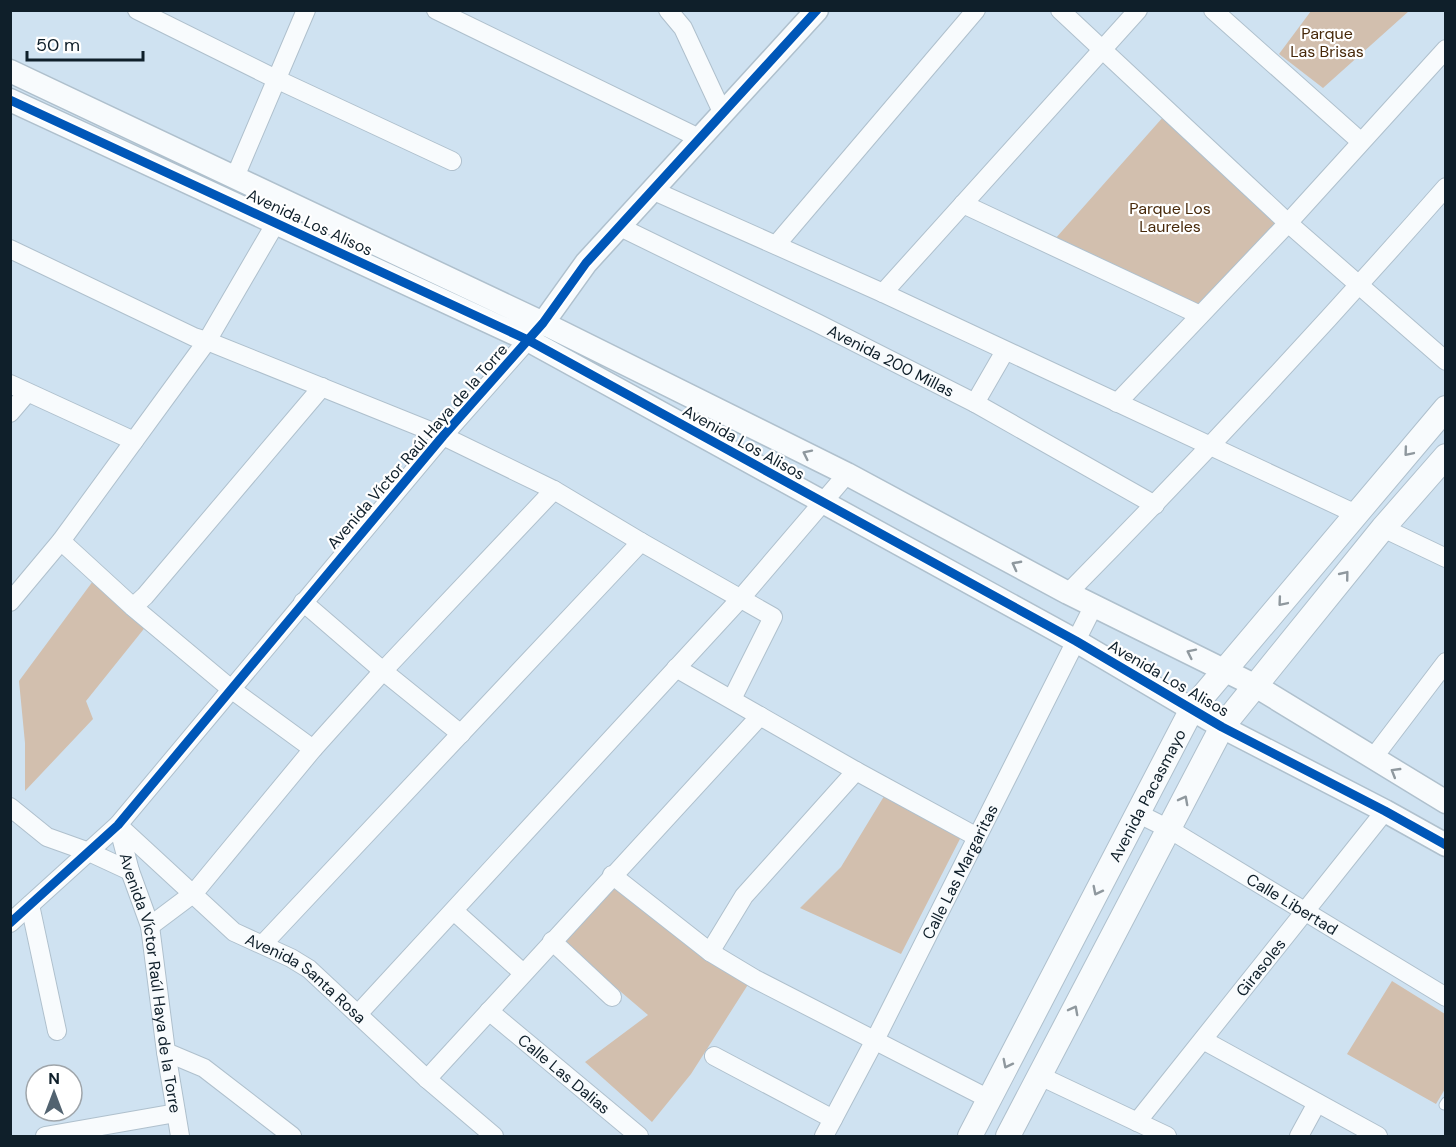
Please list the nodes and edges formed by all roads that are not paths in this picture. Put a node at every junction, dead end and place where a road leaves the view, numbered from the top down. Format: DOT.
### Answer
graph roads {
  1 [pos="137,10"];
  2 [pos="306,10"];
  3 [pos="436,10"];
  4 [pos="668,10"];
  5 [pos="817,10"];
  6 [pos="976,10"];
  7 [pos="1060,10"];
  8 [pos="1138,10"];
  9 [pos="1213,10"];
  10 [pos="1446,49"];
  11 [pos="1102,50"];
  12 [pos="11,73"];
  13 [pos="276,79"];
  14 [pos="10,100"];
  15 [pos="723,114"];
  16 [pos="699,138"];
  17 [pos="1360,141"];
  18 [pos="452,161"];
  19 [pos="235,177"];
  20 [pos="1446,187"];
  21 [pos="652,190"];
  22 [pos="288,202"];
  23 [pos="963,204"];
  24 [pos="276,223"];
  25 [pos="1288,223"];
  26 [pos="620,227"];
  27 [pos="776,245"];
  28 [pos="10,249"];
  29 [pos="1359,286"];
  30 [pos="883,293"];
  31 [pos="1200,315"];
  32 [pos="543,323"];
  33 [pos="528,340"];
  34 [pos="207,341"];
  35 [pos="1005,351"];
  36 [pos="1446,361"];
  37 [pos="10,384"];
  38 [pos="322,387"];
  39 [pos="27,393"];
  40 [pos="975,403"];
  41 [pos="1117,403"];
  42 [pos="1446,408"];
  43 [pos="10,413"];
  44 [pos="443,436"];
  45 [pos="134,441"];
  46 [pos="1210,446"];
  47 [pos="1446,456"];
  48 [pos="847,474"];
  49 [pos="554,490"];
  50 [pos="823,502"];
  51 [pos="1155,505"];
  52 [pos="1356,514"];
  53 [pos="1383,528"];
  54 [pos="61,542"];
  55 [pos="641,542"];
  56 [pos="1446,558"];
  57 [pos="1068,593"];
  58 [pos="741,598"];
  59 [pos="10,602"];
  60 [pos="303,602"];
  61 [pos="1094,605"];
  62 [pos="133,607"];
  63 [pos="1076,641"];
  64 [pos="1445,664"];
  65 [pos="676,668"];
  66 [pos="1225,669"];
  67 [pos="383,671"];
  68 [pos="1254,685"];
  69 [pos="231,689"];
  70 [pos="732,699"];
  71 [pos="1192,709"];
  72 [pos="760,716"];
  73 [pos="1222,727"];
  74 [pos="461,734"];
  75 [pos="313,749"];
  76 [pos="1373,758"];
  77 [pos="856,771"];
  78 [pos="1446,802"];
  79 [pos="10,807"];
  80 [pos="1385,812"];
  81 [pos="1137,813"];
  82 [pos="118,825"];
  83 [pos="1168,830"];
  84 [pos="977,837"];
  85 [pos="1446,845"];
  86 [pos="88,852"];
  87 [pos="130,871"];
  88 [pos="612,875"];
  89 [pos="194,893"];
  90 [pos="30,905"];
  91 [pos="454,911"];
  92 [pos="1305,912"];
  93 [pos="10,923"];
  94 [pos="150,926"];
  95 [pos="552,941"];
  96 [pos="263,944"];
  97 [pos="710,952"];
  98 [pos="523,973"];
  99 [pos="612,997"];
  100 [pos="1446,997"];
  101 [pos="489,1011"];
  102 [pos="358,1014"];
  103 [pos="57,1030"];
  104 [pos="875,1040"];
  105 [pos="1203,1040"];
  106 [pos="166,1052"];
  107 [pos="714,1056"];
  108 [pos="1040,1076"];
  109 [pos="427,1079"];
  110 [pos="989,1099"];
  111 [pos="1317,1103"];
  112 [pos="176,1113"];
  113 [pos="833,1119"];
  114 [pos="1137,1122"];
  115 [pos="633,1135"];
  116 [pos="45,1137"];
  117 [pos="180,1137"];
  118 [pos="292,1137"];
  119 [pos="494,1137"];
  120 [pos="824,1137"];
  121 [pos="970,1137"];
  122 [pos="1008,1137"];
  123 [pos="1167,1137"];
  124 [pos="1299,1137"];
  125 [pos="1378,1137"];
  1 -- 13 [label="street"];
  2 -- 13 [label="street"];
  3 -- 16 [label="street"];
  4 -- 15 [label="street"];
  5 -- 15 [label="street, Avenida Víctor Raúl Haya de la Torre"];
  6 -- 27 [label="street"];
  7 -- 11 [label="street"];
  8 -- 11 [label="street"];
  9 -- 17 [label="street"];
  10 -- 17 [label="street"];
  11 -- 23 [label="street"];
  11 -- 25 [label="street"];
  12 -- 19 [label="street, Avenida Los Alisos"];
  13 -- 18 [label="street"];
  13 -- 19 [label="street"];
  14 -- 24 [label="street, Avenida Los Alisos"];
  15 -- 16 [label="street, Avenida Víctor Raúl Haya de la Torre"];
  16 -- 21 [label="street, Avenida Víctor Raúl Haya de la Torre"];
  17 -- 25 [label="street"];
  19 -- 22 [label="street, Avenida Los Alisos"];
  20 -- 29 [label="street"];
  21 -- 26 [label="street, Avenida Víctor Raúl Haya de la Torre"];
  21 -- 27 [label="street"];
  22 -- 24 [label="street"];
  22 -- 32 [label="street, Avenida Los Alisos"];
  23 -- 30 [label="street"];
  23 -- 31 [label="street"];
  24 -- 33 [label="street, Avenida Los Alisos"];
  24 -- 34 [label="street"];
  25 -- 29 [label="street"];
  25 -- 31 [label="street"];
  26 -- 32 [label="street, Avenida Víctor Raúl Haya de la Torre"];
  26 -- 40 [label="street, Avenida 200 Millas"];
  27 -- 30 [label="street"];
  28 -- 34 [label="street"];
  29 -- 36 [label="street"];
  29 -- 46 [label="street"];
  30 -- 35 [label="street"];
  31 -- 41 [label="street"];
  32 -- 33 [label="street, Avenida Víctor Raúl Haya de la Torre"];
  48 -- 32 [label="street, Avenida Los Alisos, one-way"];
  33 -- 44 [label="street, Avenida Víctor Raúl Haya de la Torre"];
  33 -- 50 [label="street, Avenida Los Alisos"];
  34 -- 38 [label="street"];
  34 -- 45 [label="street"];
  35 -- 40 [label="street"];
  35 -- 41 [label="street"];
  37 -- 39 [label="street"];
  38 -- 44 [label="street"];
  38 -- 62 [label="street"];
  39 -- 43 [label="street"];
  39 -- 45 [label="street"];
  40 -- 51 [label="street, Avenida 200 Millas"];
  41 -- 46 [label="street"];
  42 -- 52 [label="main road, Avenida Pacasmayo, one-way"];
  44 -- 49 [label="street"];
  44 -- 60 [label="street, Avenida Víctor Raúl Haya de la Torre"];
  45 -- 54 [label="street"];
  46 -- 51 [label="street"];
  46 -- 52 [label="street"];
  47 -- 53 [label="main road, Avenida Pacasmayo"];
  48 -- 50 [label="street"];
  57 -- 48 [label="street, Avenida Los Alisos, one-way"];
  49 -- 55 [label="street"];
  49 -- 67 [label="street"];
  50 -- 58 [label="street"];
  50 -- 63 [label="street, Avenida Los Alisos"];
  51 -- 57 [label="street"];
  52 -- 66 [label="main road, Avenida Pacasmayo, one-way"];
  53 -- 56 [label="street"];
  68 -- 53 [label="main road, Avenida Pacasmayo, one-way"];
  54 -- 59 [label="street"];
  54 -- 62 [label="street"];
  55 -- 58 [label="street"];
  55 -- 74 [label="street"];
  57 -- 61 [label="street, Avenida Los Alisos"];
  58 -- 65 [label="street"];
  58 -- 70 [label="street"];
  60 -- 67 [label="street"];
  60 -- 69 [label="street, Avenida Víctor Raúl Haya de la Torre"];
  61 -- 63 [label="street, Calle Las Margaritas"];
  66 -- 61 [label="street, Avenida Los Alisos, one-way"];
  62 -- 69 [label="street"];
  63 -- 71 [label="street, Avenida Los Alisos"];
  63 -- 84 [label="street, Calle Las Margaritas"];
  64 -- 76 [label="street"];
  65 -- 70 [label="street"];
  65 -- 91 [label="street"];
  66 -- 68 [label="street, Avenida Los Alisos"];
  66 -- 71 [label="main road, Avenida Pacasmayo"];
  67 -- 74 [label="street"];
  67 -- 75 [label="street"];
  68 -- 73 [label="main road, Avenida Pacasmayo"];
  68 -- 76 [label="street, Avenida Los Alisos"];
  69 -- 75 [label="street"];
  69 -- 82 [label="street, Avenida Víctor Raúl Haya de la Torre"];
  70 -- 72 [label="street"];
  71 -- 73 [label="street, Avenida Los Alisos"];
  71 -- 81 [label="main road, Avenida Pacasmayo"];
  72 -- 77 [label="street"];
  72 -- 88 [label="street"];
  73 -- 80 [label="street, Avenida Los Alisos"];
  83 -- 73 [label="main road, Avenida Pacasmayo, one-way"];
  74 -- 96 [label="street"];
  75 -- 89 [label="street"];
  78 -- 76 [label="street, Avenida Los Alisos, one-way"];
  77 -- 84 [label="street"];
  77 -- 97 [label="street"];
  79 -- 86 [label="street"];
  80 -- 85 [label="street, Avenida Los Alisos"];
  80 -- 92 [label="street, Girasoles"];
  81 -- 83 [label="street, Calle Libertad"];
  81 -- 110 [label="main road, Avenida Pacasmayo, one-way"];
  82 -- 86 [label="street"];
  82 -- 87 [label="street, Avenida Víctor Raúl Haya de la Torre"];
  82 -- 89 [label="street, Avenida Santa Rosa"];
  83 -- 92 [label="street, Calle Libertad"];
  108 -- 83 [label="main road, Avenida Pacasmayo, one-way"];
  84 -- 104 [label="street, Calle Las Margaritas"];
  86 -- 87 [label="street"];
  86 -- 90 [label="street"];
  87 -- 94 [label="street, Avenida Víctor Raúl Haya de la Torre"];
  88 -- 95 [label="street"];
  88 -- 97 [label="street"];
  89 -- 94 [label="street"];
  89 -- 96 [label="street, Avenida Santa Rosa"];
  90 -- 93 [label="street"];
  90 -- 103 [label="street"];
  91 -- 98 [label="street"];
  91 -- 102 [label="street"];
  92 -- 100 [label="street, Calle Libertad"];
  92 -- 105 [label="street, Girasoles"];
  94 -- 106 [label="street, Avenida Víctor Raúl Haya de la Torre"];
  95 -- 98 [label="street"];
  95 -- 99 [label="street"];
  96 -- 102 [label="street, Avenida Santa Rosa"];
  97 -- 104 [label="street"];
  98 -- 101 [label="street"];
  101 -- 109 [label="street"];
  101 -- 115 [label="street, Calle Las Dalias"];
  102 -- 109 [label="street, Avenida Santa Rosa"];
  104 -- 110 [label="street"];
  104 -- 113 [label="street, Calle Las Margaritas"];
  105 -- 111 [label="street"];
  105 -- 114 [label="street, Girasoles"];
  106 -- 112 [label="street, Avenida Víctor Raúl Haya de la Torre"];
  106 -- 118 [label="street"];
  107 -- 113 [label="street"];
  108 -- 114 [label="street"];
  108 -- 122 [label="main road, Avenida Pacasmayo"];
  109 -- 119 [label="street, Avenida Santa Rosa"];
  110 -- 121 [label="main road, Avenida Pacasmayo"];
  111 -- 124 [label="street"];
  111 -- 125 [label="street"];
  112 -- 116 [label="street"];
  112 -- 117 [label="street, Avenida Víctor Raúl Haya de la Torre"];
  113 -- 120 [label="street, Calle Las Margaritas"];
  114 -- 123 [label="street"];
}
